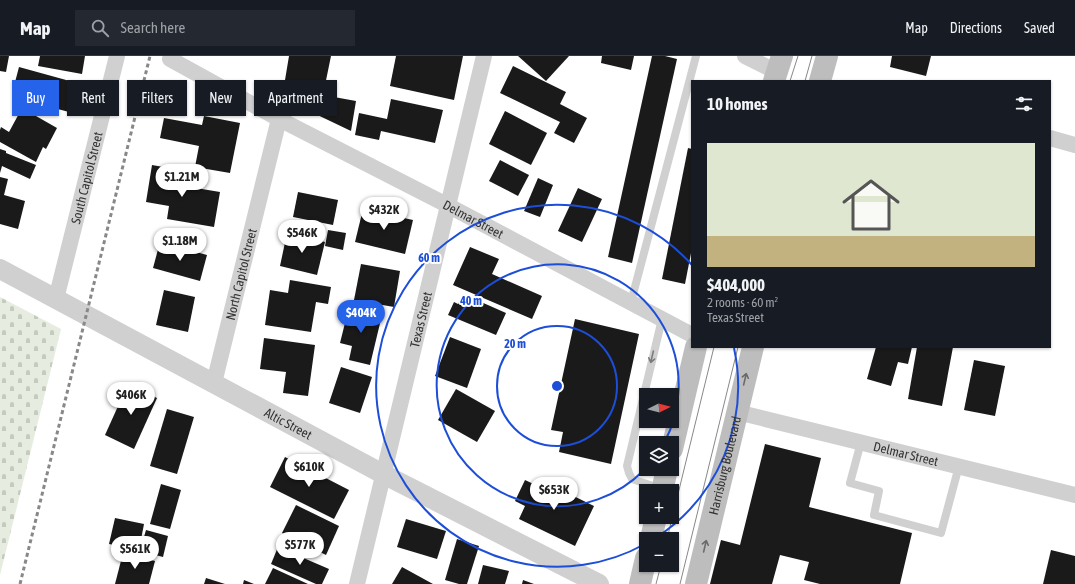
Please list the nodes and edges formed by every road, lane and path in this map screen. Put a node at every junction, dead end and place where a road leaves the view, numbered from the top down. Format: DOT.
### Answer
graph roads {
  1 [pos="117,56"];
  2 [pos="484,56"];
  3 [pos="696,56"];
  4 [pos="745,56"];
  5 [pos="827,56"];
  6 [pos="170,58"];
  7 [pos="778,70"];
  8 [pos="824,80"];
  9 [pos="280,119"];
  10 [pos="1051,138"];
  11 [pos="1075,145"];
  12 [pos="447,206"];
  13 [pos="0,269"];
  14 [pos="56,299"];
  15 [pos="631,302"];
  16 [pos="662,319"];
  17 [pos="691,334"];
  18 [pos="696,348"];
  19 [pos="753,348"];
  20 [pos="214,383"];
  21 [pos="737,412"];
  22 [pos="675,436"];
  23 [pos="861,442"];
  24 [pos="959,466"];
  25 [pos="383,474"];
  26 [pos="664,483"];
  27 [pos="1075,495"];
  28 [pos="643,572"];
  29 [pos="357,584"];
  30 [pos="599,584"];
  31 [pos="640,584"];
  32 [pos="696,584"];
  1 -- 14 [label="street, South Capitol Street"];
  2 -- 12 [label="street, Texas Street"];
  3 -- 15 [label="lane"];
  4 -- 7 [label="street"];
  5 -- 8 [label="main road"];
  6 -- 9 [label="street, Delmar Street"];
  9 -- 12 [label="street, Delmar Street"];
  9 -- 20 [label="street, North Capitol Street"];
  10 -- 11 [label="street"];
  12 -- 15 [label="street, Delmar Street"];
  12 -- 25 [label="street, Texas Street"];
  13 -- 14 [label="street, Altic Street"];
  14 -- 20 [label="street, Altic Street"];
  15 -- 16 [label="street, Delmar Street"];
  16 -- 17 [label="street, Delmar Street"];
  16 -- 26 [label="lane, one-way"];
  18 -- 22 [label="main road"];
  21 -- 19 [label="main road, Harrisburg Boulevard, one-way"];
  20 -- 25 [label="street, Altic Street"];
  21 -- 23 [label="street, Delmar Street"];
  32 -- 21 [label="main road, Harrisburg Boulevard, one-way"];
  23 -- 24 [label="street, Delmar Street"];
  23 -- 24 [label="lane"];
  24 -- 27 [label="street, Delmar Street"];
  25 -- 29 [label="street, Texas Street"];
  25 -- 30 [label="street, Altic Street"];
  28 -- 31 [label="main road"];
}
